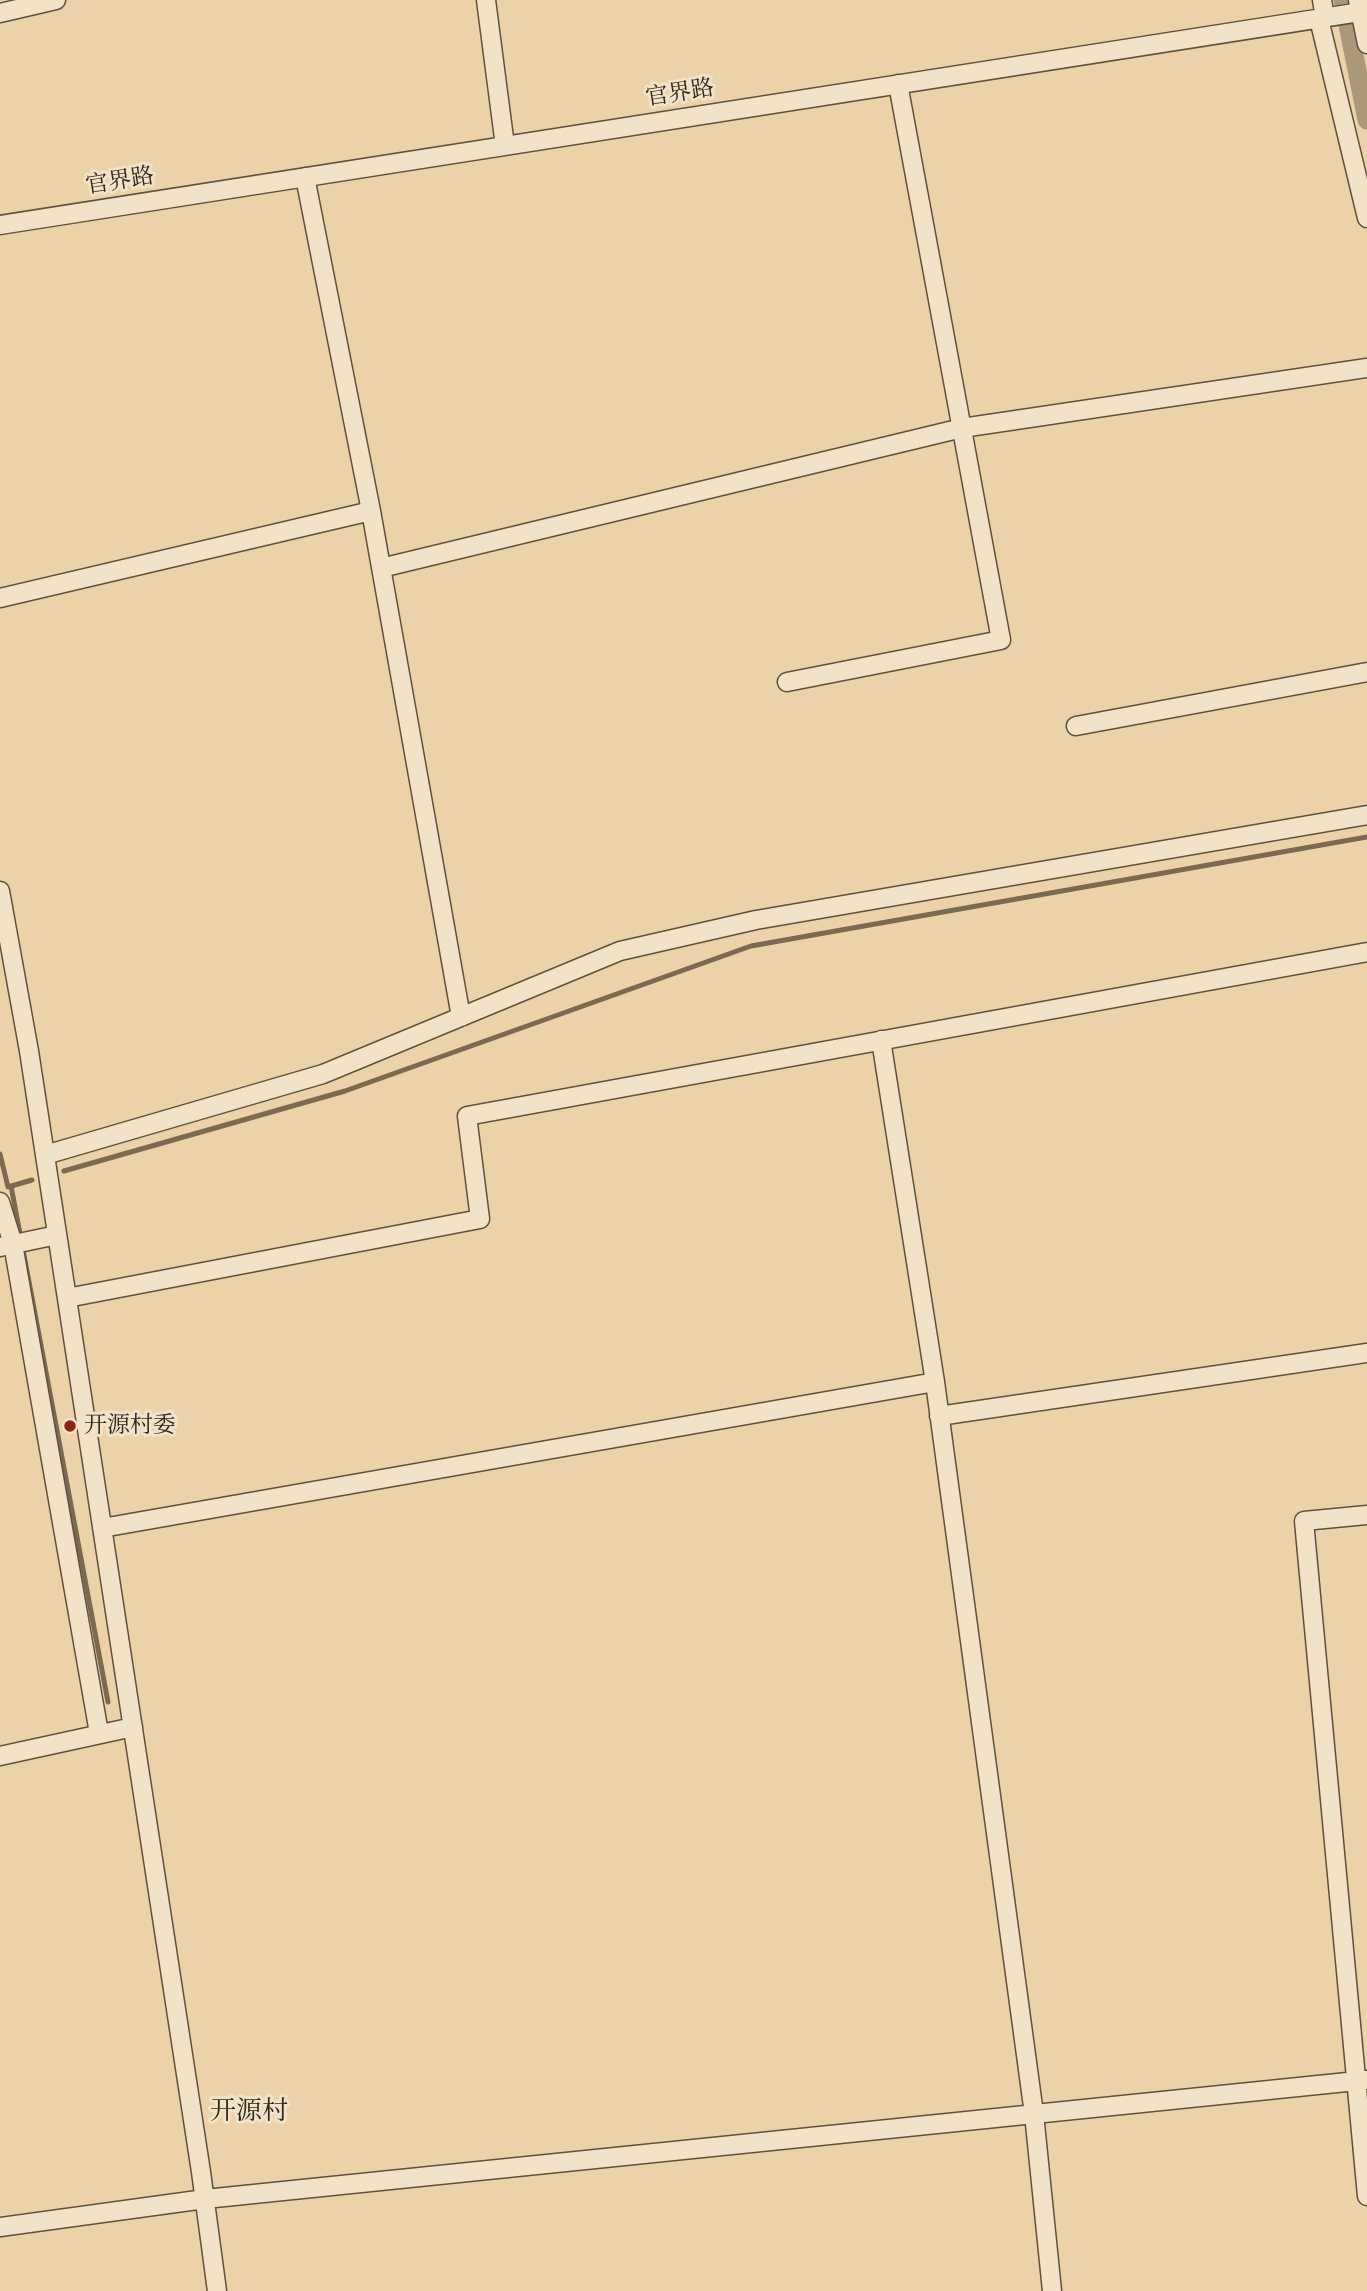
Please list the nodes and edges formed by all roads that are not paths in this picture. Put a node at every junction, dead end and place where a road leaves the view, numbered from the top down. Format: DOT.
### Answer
graph roads {
  1 [pos="56,0"];
  2 [pos="486,0"];
  3 [pos="1362,8"];
  4 [pos="1322,12"];
  5 [pos="0,13"];
  6 [pos="1367,44"];
  7 [pos="898,85"];
  8 [pos="505,146"];
  9 [pos="305,177"];
  10 [pos="1367,218"];
  11 [pos="0,225"];
  12 [pos="1367,368"];
  13 [pos="962,428"];
  14 [pos="370,511"];
  15 [pos="381,568"];
  16 [pos="0,598"];
  17 [pos="1367,672"];
  18 [pos="787,682"];
  19 [pos="1076,726"];
  20 [pos="1367,815"];
  21 [pos="0,891"];
  22 [pos="1367,952"];
  23 [pos="6,962"];
  24 [pos="461,1017"];
  25 [pos="881,1040"];
  26 [pos="45,1155"];
  27 [pos="0,1202"];
  28 [pos="57,1235"];
  29 [pos="15,1244"];
  30 [pos="67,1298"];
  31 [pos="1367,1353"];
  32 [pos="935,1382"];
  33 [pos="939,1416"];
  34 [pos="1367,1515"];
  35 [pos="103,1528"];
  36 [pos="133,1727"];
  37 [pos="99,1733"];
  38 [pos="0,1756"];
  39 [pos="1361,2081"];
  40 [pos="1034,2114"];
  41 [pos="1367,2196"];
  42 [pos="205,2199"];
  43 [pos="0,2227"];
  44 [pos="217,2291"];
  45 [pos="1052,2291"];
  1 -- 5 [label="street"];
  2 -- 8 [label="street"];
  3 -- 4 [label="street, 官界路"];
  3 -- 6 [label="street"];
  4 -- 7 [label="street, 官界路"];
  4 -- 10 [label="street"];
  7 -- 8 [label="street, 官界路"];
  7 -- 13 [label="street"];
  8 -- 9 [label="street, 官界路"];
  9 -- 11 [label="street, 官界路"];
  9 -- 14 [label="street"];
  12 -- 13 [label="street"];
  13 -- 15 [label="street"];
  13 -- 18 [label="street"];
  14 -- 15 [label="street"];
  14 -- 16 [label="street"];
  15 -- 24 [label="street"];
  17 -- 19 [label="street"];
  20 -- 24 [label="street"];
  21 -- 23 [label="street"];
  22 -- 25 [label="street"];
  23 -- 26 [label="street"];
  24 -- 26 [label="street"];
  25 -- 30 [label="street"];
  25 -- 32 [label="street"];
  26 -- 28 [label="street"];
  27 -- 29 [label="street"];
  28 -- 29 [label="street"];
  28 -- 30 [label="street"];
  29 -- 37 [label="street"];
  30 -- 35 [label="street"];
  31 -- 33 [label="street"];
  32 -- 33 [label="street"];
  32 -- 35 [label="street"];
  33 -- 40 [label="street"];
  34 -- 39 [label="street"];
  35 -- 36 [label="street"];
  36 -- 37 [label="street"];
  36 -- 42 [label="street"];
  37 -- 38 [label="street"];
  39 -- 40 [label="street"];
  39 -- 41 [label="street"];
  40 -- 42 [label="street"];
  40 -- 45 [label="street"];
  42 -- 43 [label="street"];
  42 -- 44 [label="street"];
}
